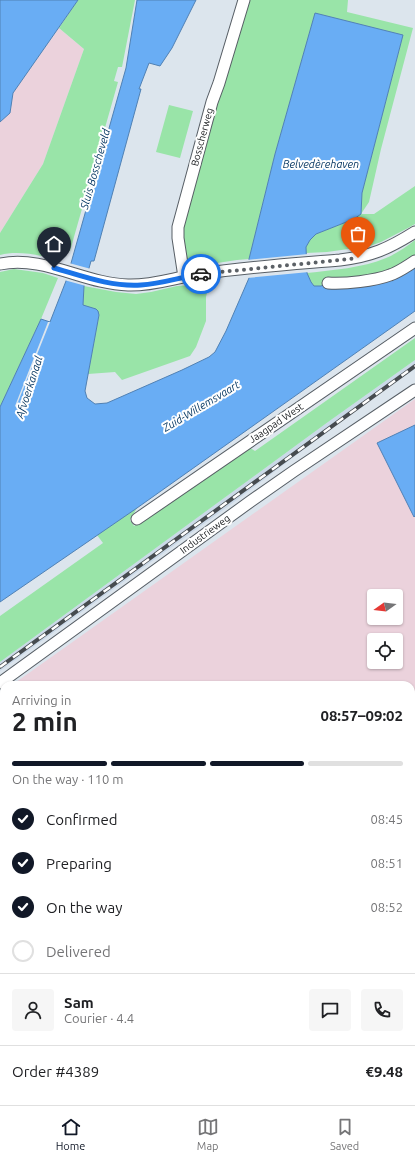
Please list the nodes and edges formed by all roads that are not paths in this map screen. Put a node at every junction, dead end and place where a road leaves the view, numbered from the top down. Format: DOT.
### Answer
graph roads {
  1 [pos="244,0"];
  2 [pos="415,232"];
  3 [pos="415,261"];
  4 [pos="0,264"];
  5 [pos="184,277"];
  6 [pos="328,283"];
  7 [pos="415,328"];
  8 [pos="415,390"];
  9 [pos="136,519"];
  10 [pos="3,681"];
  1 -- 5 [label="street, Bosscherweg"];
  2 -- 5 [label="street"];
  3 -- 6 [label="street"];
  4 -- 5 [label="street"];
  7 -- 9 [label="street, Jaagpad West"];
  8 -- 10 [label="street, Industrieweg"];
}
